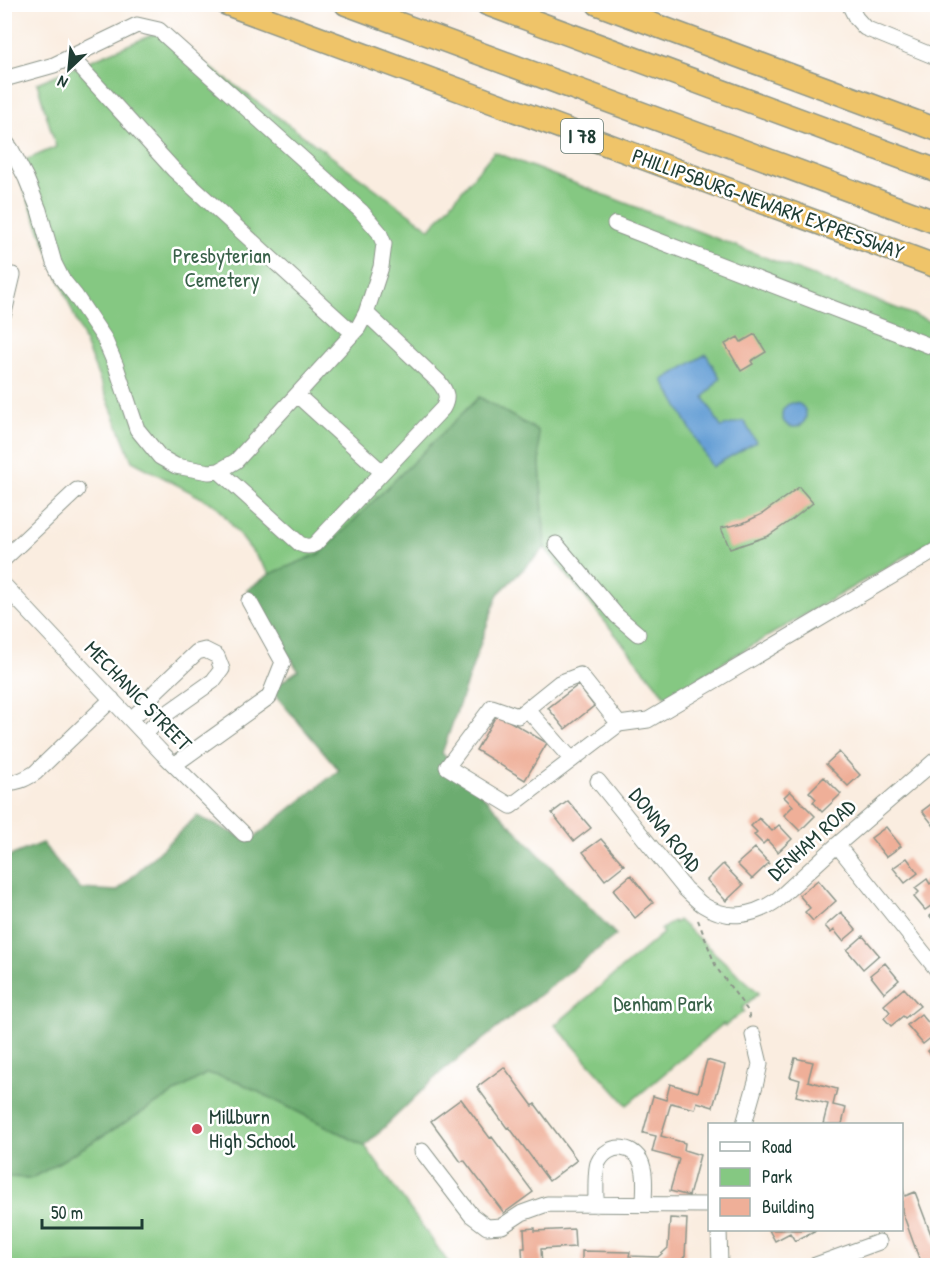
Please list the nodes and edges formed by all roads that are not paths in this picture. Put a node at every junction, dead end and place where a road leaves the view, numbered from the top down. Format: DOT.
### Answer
graph roads {
  1 [pos="227,4"];
  2 [pos="346,4"];
  3 [pos="487,4"];
  4 [pos="598,4"];
  5 [pos="849,4"];
  6 [pos="71,57"];
  7 [pos="938,58"];
  8 [pos="4,80"];
  9 [pos="938,130"];
  10 [pos="4,140"];
  11 [pos="938,171"];
  12 [pos="938,223"];
  13 [pos="615,224"];
  14 [pos="938,267"];
  15 [pos="13,275"];
  16 [pos="4,313"];
  17 [pos="366,313"];
  18 [pos="353,333"];
  19 [pos="938,349"];
  20 [pos="297,394"];
  21 [pos="219,471"];
  22 [pos="382,472"];
  23 [pos="77,490"];
  24 [pos="556,544"];
  25 [pos="938,549"];
  26 [pos="4,559"];
  27 [pos="4,585"];
  28 [pos="249,601"];
  29 [pos="638,634"];
  30 [pos="112,699"];
  31 [pos="527,709"];
  32 [pos="130,719"];
  33 [pos="619,724"];
  34 [pos="145,734"];
  35 [pos="938,758"];
  36 [pos="572,759"];
  37 [pos="174,765"];
  38 [pos="598,781"];
  39 [pos="7,782"];
  40 [pos="244,834"];
  41 [pos="837,845"];
  42 [pos="702,904"];
  43 [pos="938,971"];
  44 [pos="753,1035"];
  45 [pos="745,1123"];
  46 [pos="422,1150"];
  47 [pos="596,1205"];
  48 [pos="644,1205"];
  49 [pos="708,1205"];
  50 [pos="719,1231"];
  51 [pos="879,1242"];
  52 [pos="720,1266"];
  53 [pos="813,1266"];
  1 -- 14 [label="highway, PHILLIPSBURG-NEWARK EXPRESSWAY / I 78"];
  2 -- 12 [label="highway, PHILLIPSBURG-NEWARK EXPRESSWAY / I 78"];
  3 -- 11 [label="highway"];
  4 -- 9 [label="highway"];
  5 -- 7 [label="street"];
  6 -- 8 [label="street"];
  6 -- 17 [label="street"];
  6 -- 18 [label="street"];
  10 -- 21 [label="street"];
  13 -- 19 [label="street"];
  15 -- 16 [label="street"];
  17 -- 18 [label="street"];
  17 -- 22 [label="street"];
  18 -- 20 [label="street"];
  20 -- 21 [label="street"];
  20 -- 22 [label="street"];
  21 -- 22 [label="street"];
  23 -- 26 [label="street"];
  24 -- 29 [label="street"];
  25 -- 33 [label="street"];
  27 -- 30 [label="street, MECHANIC STREET"];
  28 -- 37 [label="street"];
  30 -- 32 [label="street, MECHANIC STREET"];
  30 -- 39 [label="street"];
  31 -- 33 [label="street"];
  31 -- 36 [label="street"];
  31 -- 36 [label="street"];
  32 -- 34 [label="street, MECHANIC STREET"];
  32 -- 34 [label="street"];
  33 -- 36 [label="street"];
  34 -- 37 [label="street, MECHANIC STREET"];
  35 -- 41 [label="street, DENHAM ROAD"];
  37 -- 40 [label="street, MECHANIC STREET"];
  38 -- 42 [label="street, DONNA ROAD"];
  41 -- 42 [label="street, DENHAM ROAD"];
  41 -- 43 [label="street"];
  44 -- 45 [label="street"];
  46 -- 47 [label="street"];
  47 -- 48 [label="street"];
  47 -- 48 [label="street"];
  48 -- 49 [label="street"];
  50 -- 52 [label="street"];
  51 -- 53 [label="street"];
}
